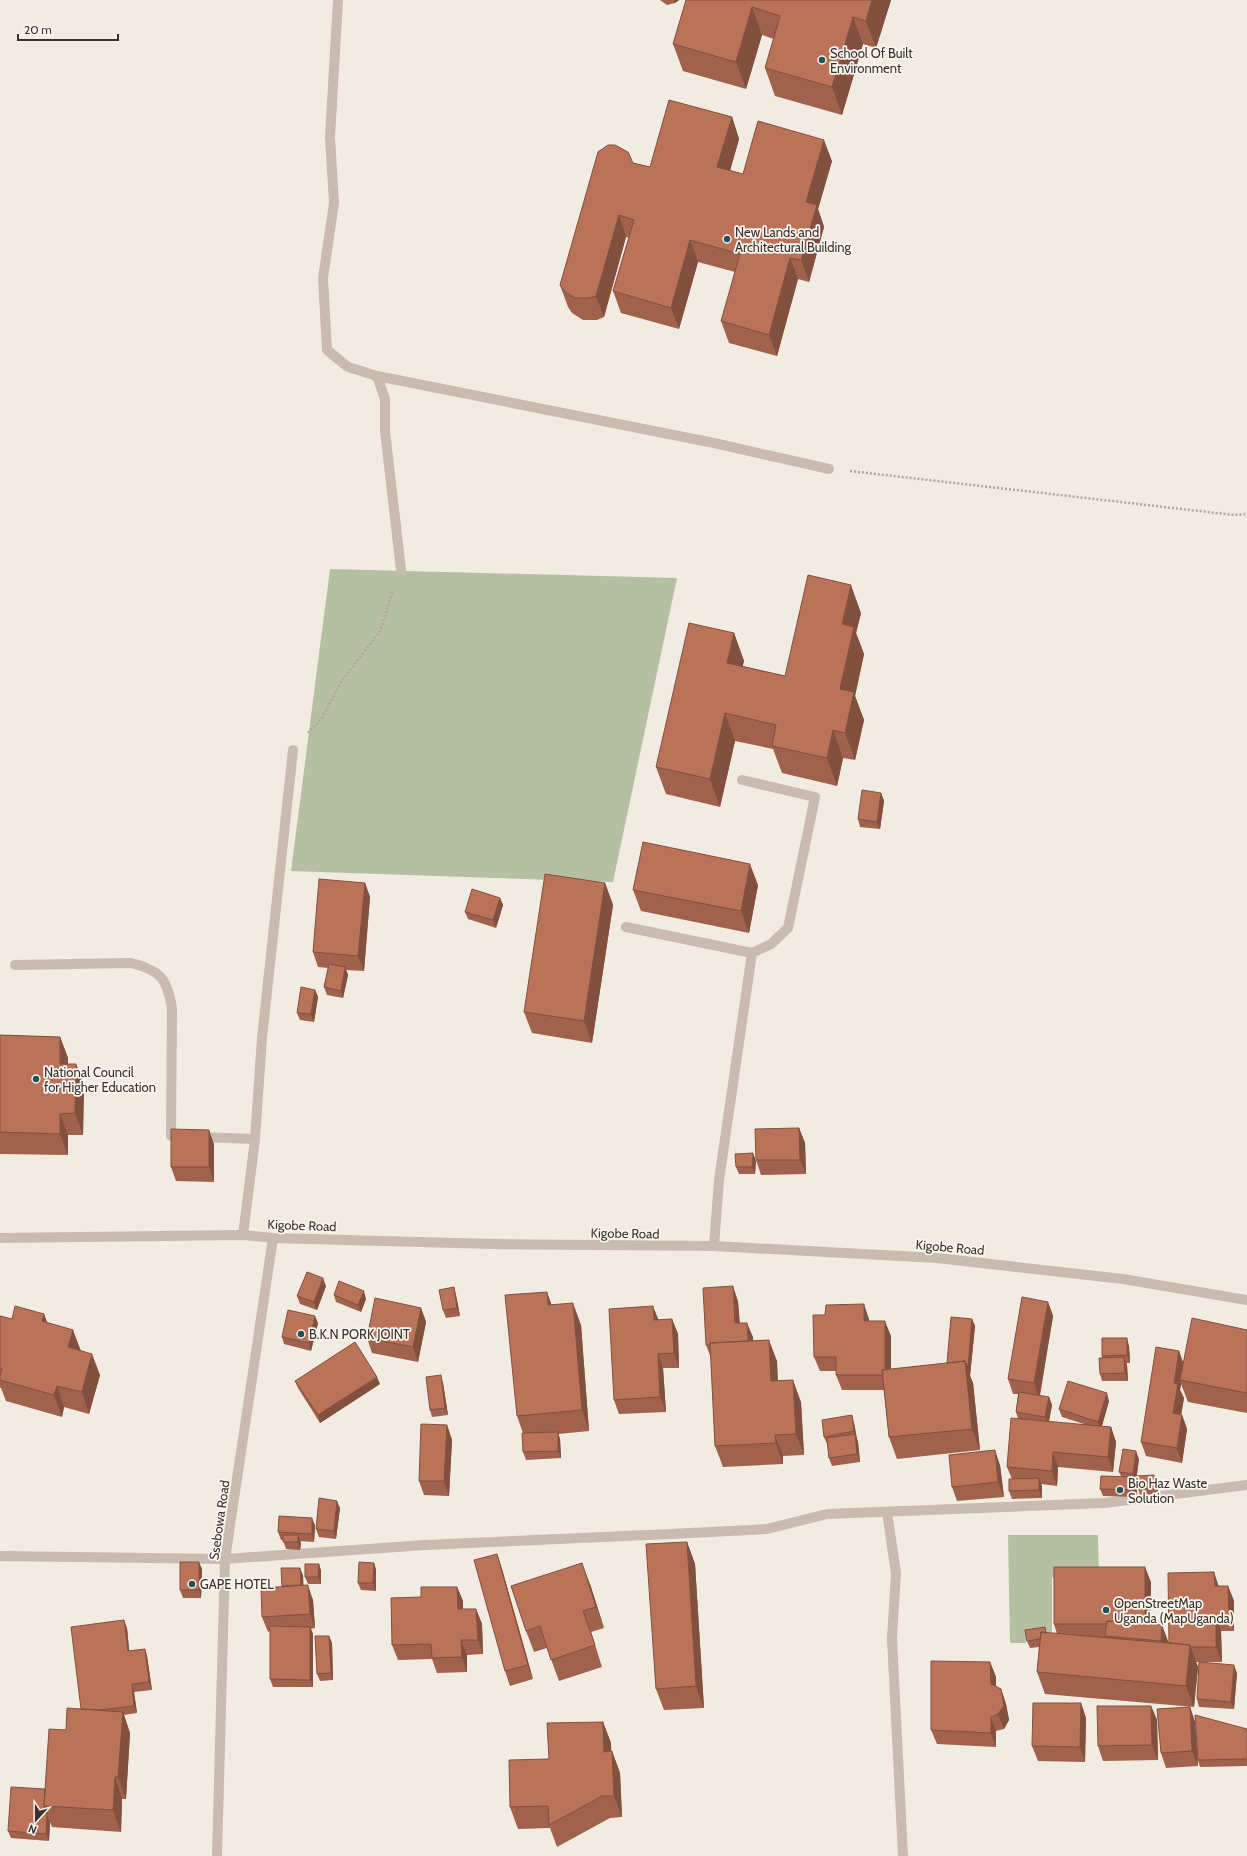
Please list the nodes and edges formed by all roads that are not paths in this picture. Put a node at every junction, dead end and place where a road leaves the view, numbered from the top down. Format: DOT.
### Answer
graph roads {
  1 [pos="338,0"];
  2 [pos="377,376"];
  3 [pos="829,469"];
  4 [pos="401,570"];
  5 [pos="293,750"];
  6 [pos="742,780"];
  7 [pos="626,927"];
  8 [pos="752,953"];
  9 [pos="16,965"];
  10 [pos="255,1139"];
  11 [pos="243,1235"];
  12 [pos="0,1238"];
  13 [pos="273,1238"];
  14 [pos="714,1246"];
  15 [pos="1247,1300"];
  16 [pos="1247,1485"];
  17 [pos="888,1512"];
  18 [pos="0,1556"];
  19 [pos="225,1559"];
  20 [pos="217,1856"];
  21 [pos="904,1856"];
  1 -- 2 [label="street"];
  2 -- 3 [label="street"];
  2 -- 4 [label="street"];
  5 -- 10 [label="street"];
  6 -- 8 [label="street"];
  7 -- 8 [label="street"];
  8 -- 14 [label="street"];
  9 -- 10 [label="street"];
  10 -- 11 [label="street"];
  11 -- 12 [label="street, Kigobe Road"];
  11 -- 13 [label="street, Kigobe Road"];
  13 -- 14 [label="street, Kigobe Road"];
  13 -- 19 [label="street, Ssebowa Road"];
  14 -- 15 [label="street, Kigobe Road"];
  16 -- 17 [label="street"];
  17 -- 19 [label="street"];
  17 -- 21 [label="street"];
  18 -- 19 [label="street"];
  19 -- 20 [label="street, Ssebowa Road"];
}
